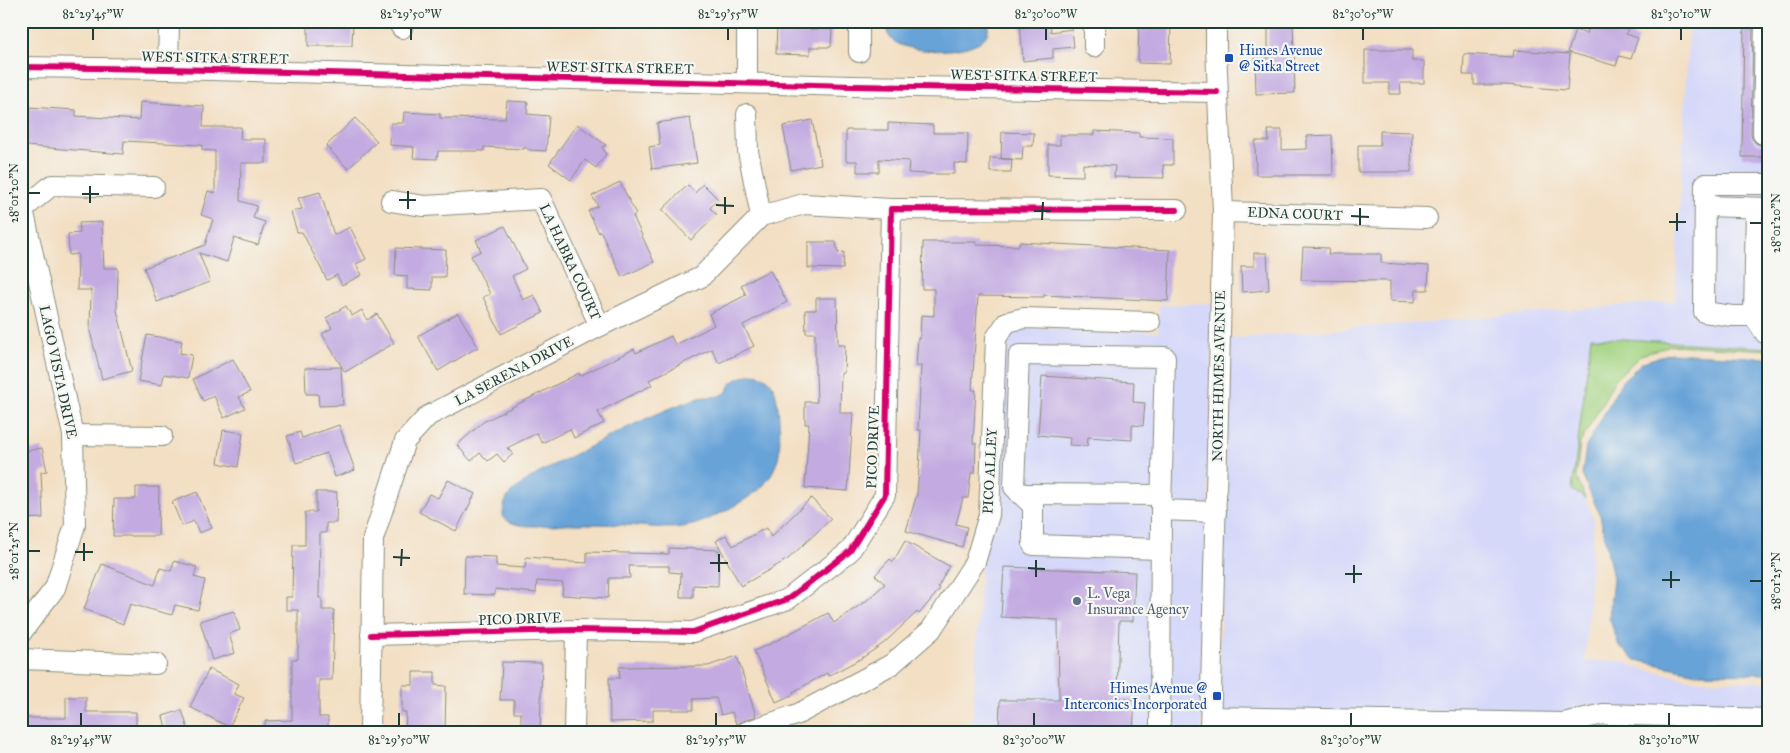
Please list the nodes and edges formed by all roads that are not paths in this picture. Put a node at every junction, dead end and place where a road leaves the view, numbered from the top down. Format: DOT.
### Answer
graph roads {
  1 [pos="169,21"];
  2 [pos="747,21"];
  3 [pos="859,21"];
  4 [pos="1094,21"];
  5 [pos="1216,21"];
  6 [pos="1766,21"];
  7 [pos="1094,47"];
  8 [pos="859,52"];
  9 [pos="21,67"];
  10 [pos="168,69"];
  11 [pos="1766,76"];
  12 [pos="747,83"];
  13 [pos="1218,92"];
  14 [pos="747,114"];
  15 [pos="1769,134"];
  16 [pos="1769,184"];
  17 [pos="154,187"];
  18 [pos="391,201"];
  19 [pos="1705,206"];
  20 [pos="1762,208"];
  21 [pos="891,209"];
  22 [pos="1177,210"];
  23 [pos="1223,212"];
  24 [pos="761,216"];
  25 [pos="1427,218"];
  26 [pos="1754,316"];
  27 [pos="1150,322"];
  28 [pos="600,326"];
  29 [pos="1769,333"];
  30 [pos="73,434"];
  31 [pos="162,436"];
  32 [pos="1020,494"];
  33 [pos="1161,503"];
  34 [pos="1216,512"];
  35 [pos="1160,549"];
  36 [pos="576,630"];
  37 [pos="21,633"];
  38 [pos="371,635"];
  39 [pos="21,659"];
  40 [pos="156,664"];
  41 [pos="1769,718"];
  42 [pos="1210,724"];
  43 [pos="1315,725"];
  44 [pos="1452,726"];
  45 [pos="370,732"];
  46 [pos="574,732"];
  47 [pos="746,732"];
  48 [pos="1160,732"];
  1 -- 10 [label="street"];
  2 -- 12 [label="street"];
  3 -- 8 [label="street"];
  4 -- 7 [label="street"];
  5 -- 13 [label="street, NORTH HIMES AVENUE"];
  6 -- 11 [label="street"];
  9 -- 10 [label="street, WEST SITKA STREET"];
  10 -- 12 [label="street, WEST SITKA STREET"];
  11 -- 15 [label="street"];
  12 -- 13 [label="street, WEST SITKA STREET"];
  13 -- 23 [label="street, NORTH HIMES AVENUE"];
  14 -- 24 [label="street"];
  16 -- 19 [label="street"];
  17 -- 30 [label="street, LAGO VISTA DRIVE"];
  18 -- 28 [label="street, LA HABRA COURT"];
  19 -- 20 [label="street"];
  19 -- 26 [label="street"];
  20 -- 26 [label="street"];
  21 -- 22 [label="street"];
  21 -- 24 [label="street, LA SERENA DRIVE"];
  21 -- 36 [label="street, PICO DRIVE"];
  23 -- 25 [label="street, EDNA COURT"];
  23 -- 34 [label="street, NORTH HIMES AVENUE"];
  24 -- 28 [label="street, LA SERENA DRIVE"];
  26 -- 29 [label="street"];
  27 -- 47 [label="street, PICO ALLEY"];
  28 -- 38 [label="street, LA SERENA DRIVE"];
  30 -- 31 [label="street"];
  30 -- 37 [label="street, LAGO VISTA DRIVE"];
  32 -- 33 [label="street"];
  32 -- 33 [label="street"];
  32 -- 35 [label="street"];
  33 -- 34 [label="street"];
  33 -- 35 [label="street"];
  34 -- 42 [label="street, NORTH HIMES AVENUE"];
  35 -- 48 [label="street"];
  36 -- 38 [label="street, PICO DRIVE"];
  36 -- 46 [label="street"];
  38 -- 45 [label="street, LA SERENA DRIVE"];
  39 -- 40 [label="street"];
  41 -- 44 [label="street"];
  42 -- 43 [label="street"];
  43 -- 44 [label="street"];
}
